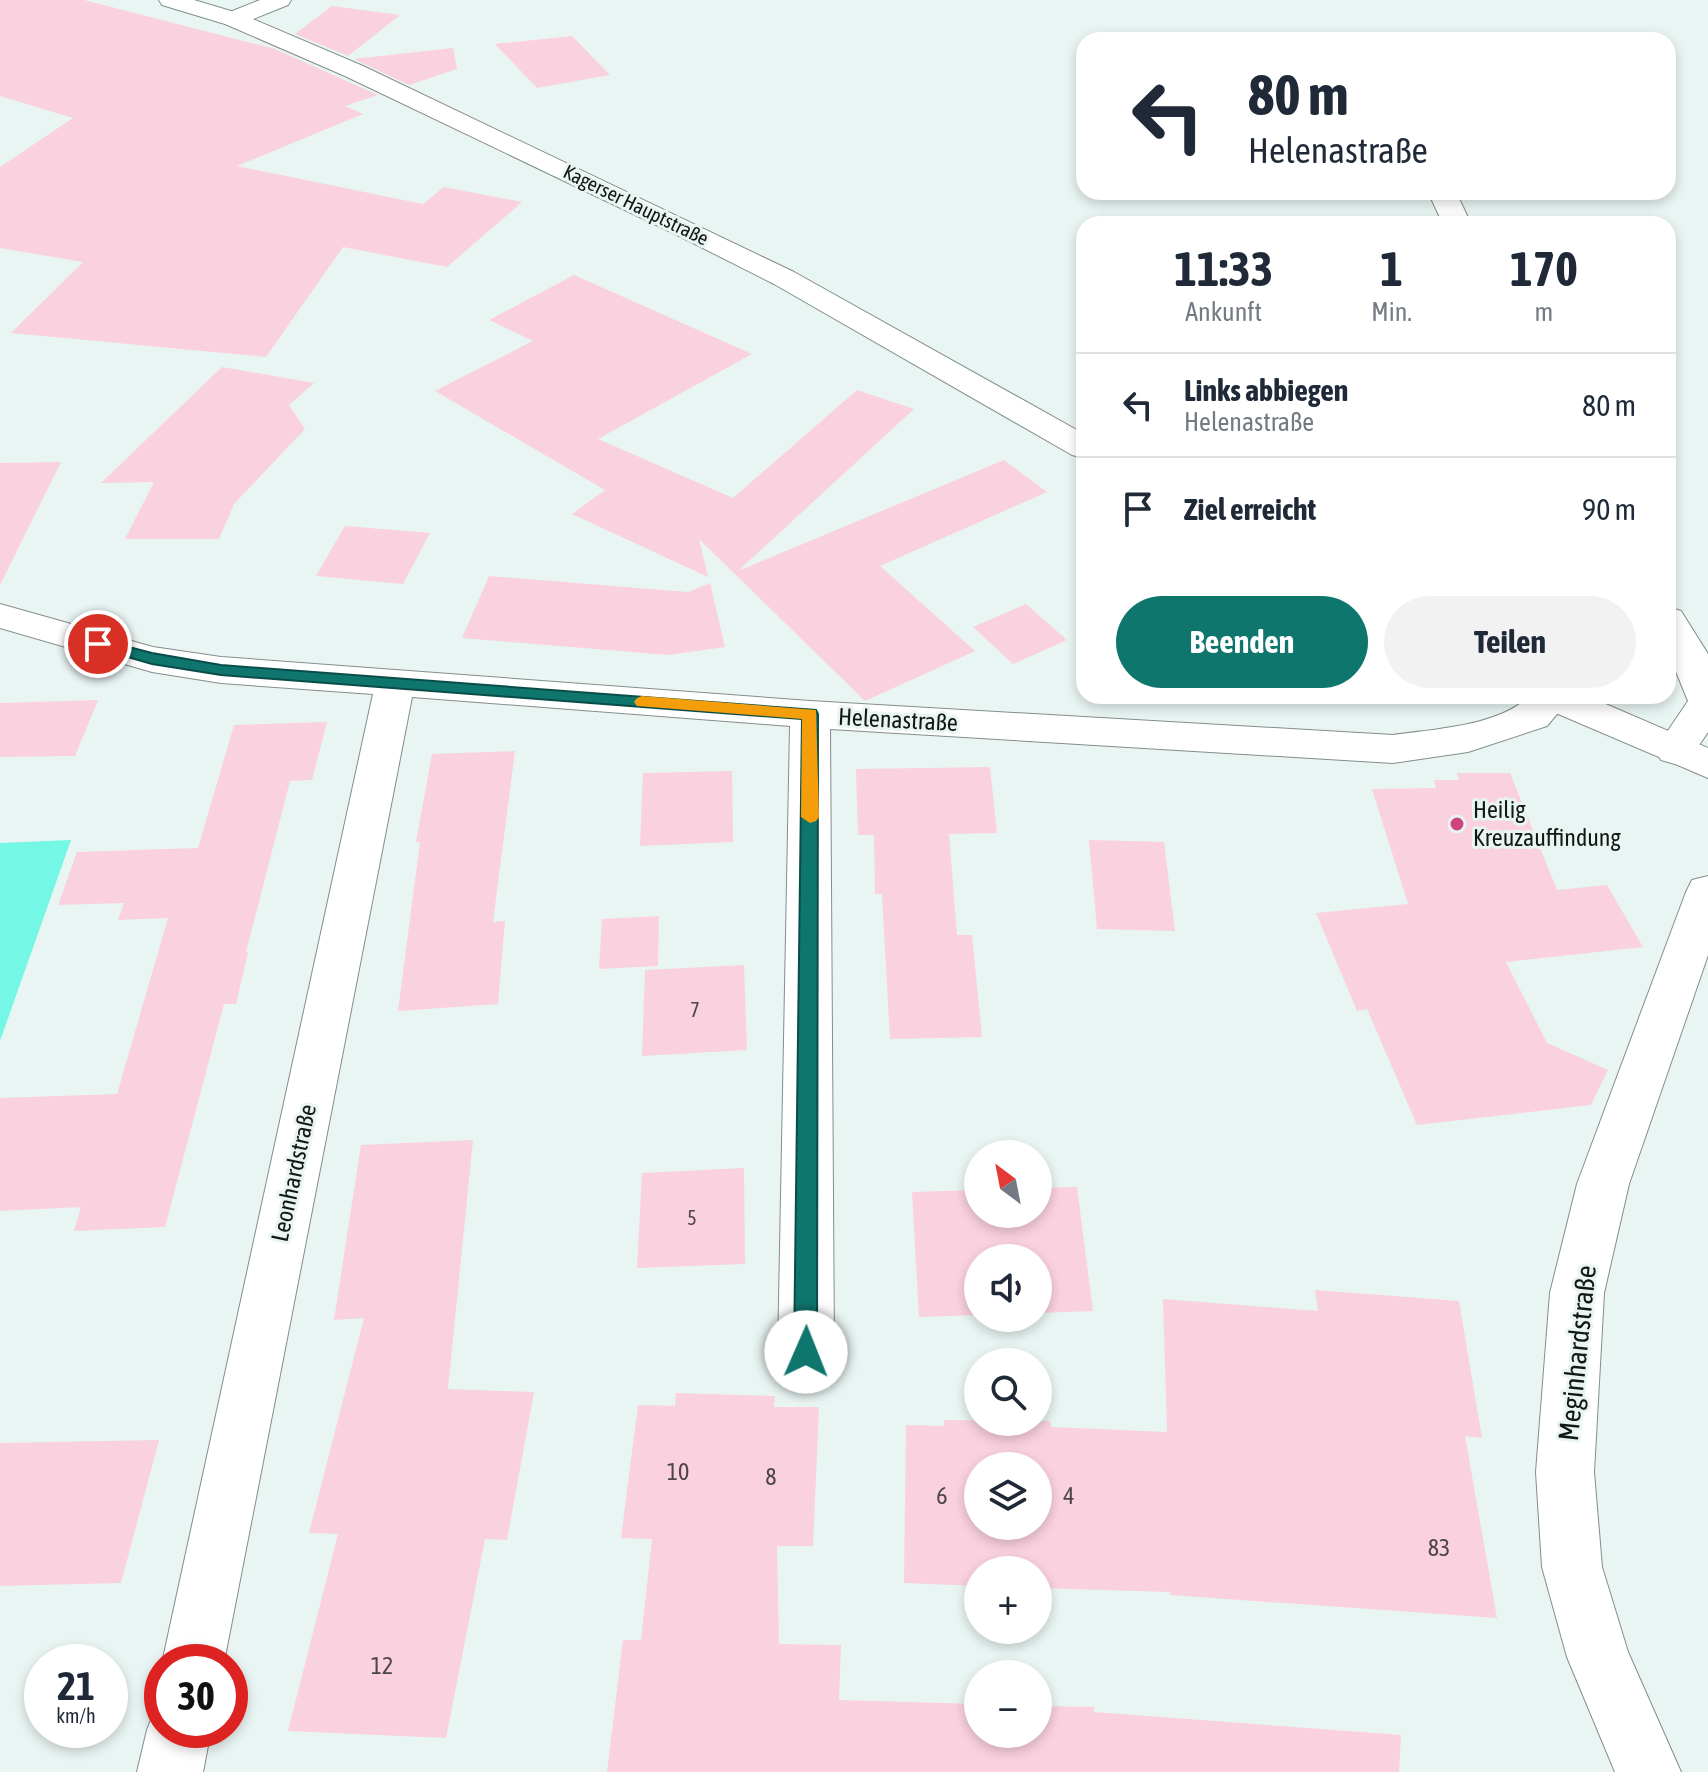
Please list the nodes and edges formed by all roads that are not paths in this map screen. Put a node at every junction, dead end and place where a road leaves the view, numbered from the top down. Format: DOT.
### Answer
graph roads {
  1 [pos="170,0"];
  2 [pos="280,0"];
  3 [pos="233,19"];
  4 [pos="1076,443"];
  5 [pos="0,616"];
  6 [pos="1676,629"];
  7 [pos="1700,658"];
  8 [pos="395,683"];
  9 [pos="1708,702"];
  10 [pos="1544,704"];
  11 [pos="1569,704"];
  12 [pos="810,714"];
  13 [pos="1692,757"];
  14 [pos="1708,892"];
  15 [pos="806,1352"];
  16 [pos="197,1644"];
  17 [pos="175,1748"];
  18 [pos="170,1772"];
  19 [pos="1648,1772"];
  1 -- 3 [label="street, Kagerser Hauptstraße"];
  2 -- 3 [label="street"];
  3 -- 4 [label="street, Kagerser Hauptstraße"];
  5 -- 8 [label="street, Helenastraße"];
  6 -- 7 [label="street"];
  7 -- 9 [label="street"];
  8 -- 12 [label="street, Helenastraße"];
  8 -- 16 [label="street, Leonhardstraße"];
  9 -- 13 [label="street"];
  10 -- 12 [label="street, Helenastraße"];
  11 -- 13 [label="street"];
  12 -- 15 [label="street"];
  14 -- 19 [label="street, Meginhardstraße"];
  17 -- 18 [label="street"];
}
